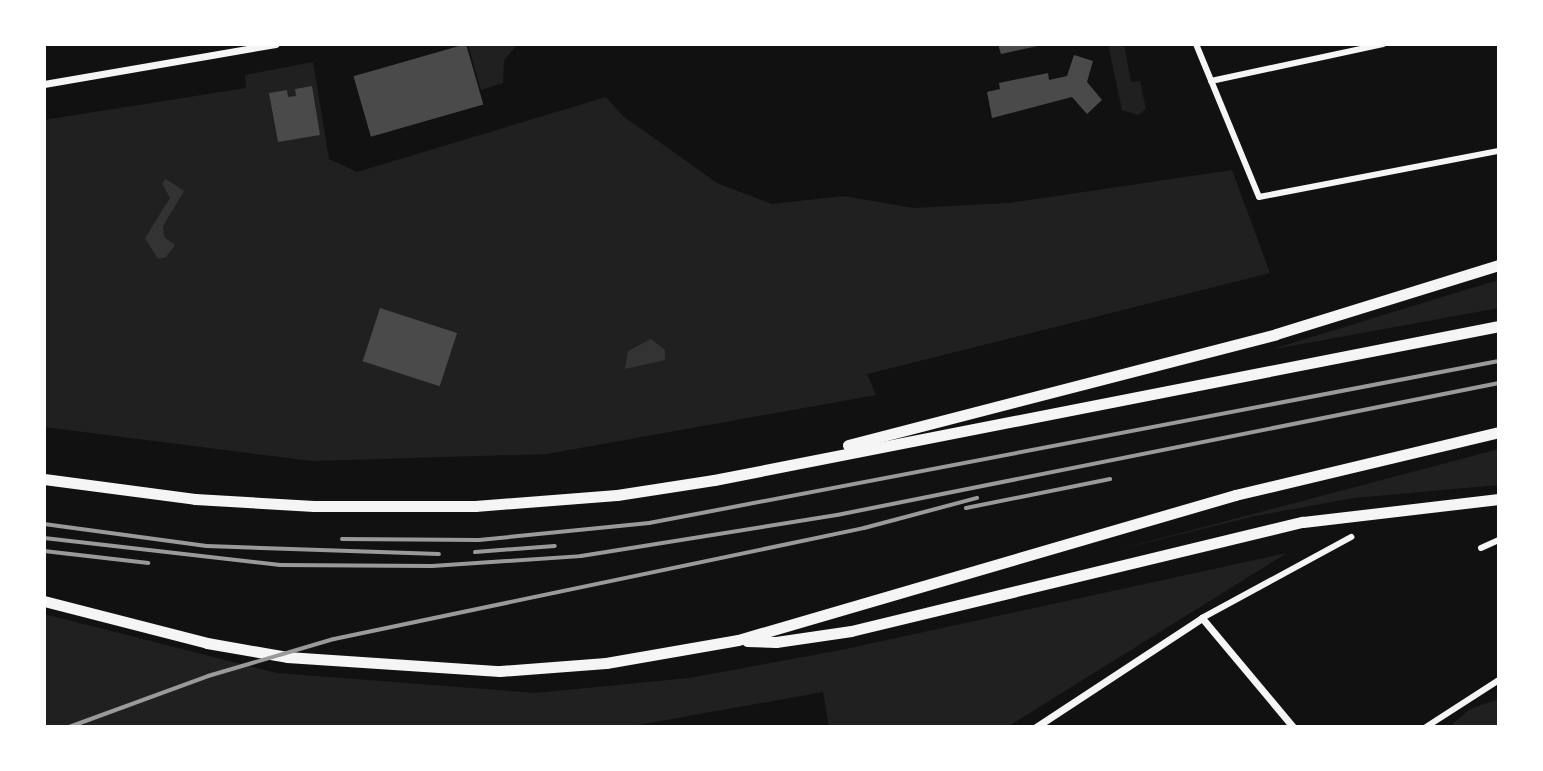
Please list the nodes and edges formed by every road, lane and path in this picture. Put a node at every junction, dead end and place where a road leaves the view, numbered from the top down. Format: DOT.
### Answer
graph roads {
  1 [pos="276,44"];
  2 [pos="1196,44"];
  3 [pos="1383,44"];
  4 [pos="1211,81"];
  5 [pos="44,84"];
  6 [pos="1499,151"];
  7 [pos="1499,262"];
  8 [pos="1499,326"];
  9 [pos="1499,432"];
  10 [pos="44,479"];
  11 [pos="714,480"];
  12 [pos="1499,499"];
  13 [pos="1351,537"];
  14 [pos="1499,540"];
  15 [pos="1481,548"];
  16 [pos="44,601"];
  17 [pos="1202,618"];
  18 [pos="738,640"];
  19 [pos="1499,680"];
  20 [pos="1036,727"];
  21 [pos="1293,727"];
  22 [pos="1426,727"];
  1 -- 5 [label="street"];
  2 -- 4 [label="street"];
  3 -- 4 [label="street"];
  4 -- 6 [label="street"];
  7 -- 11 [label="highway"];
  8 -- 11 [label="highway"];
  9 -- 18 [label="highway"];
  10 -- 11 [label="highway"];
  12 -- 18 [label="highway"];
  13 -- 17 [label="street"];
  14 -- 15 [label="street"];
  16 -- 18 [label="highway"];
  17 -- 20 [label="street"];
  17 -- 21 [label="street"];
  19 -- 22 [label="street"];
}
